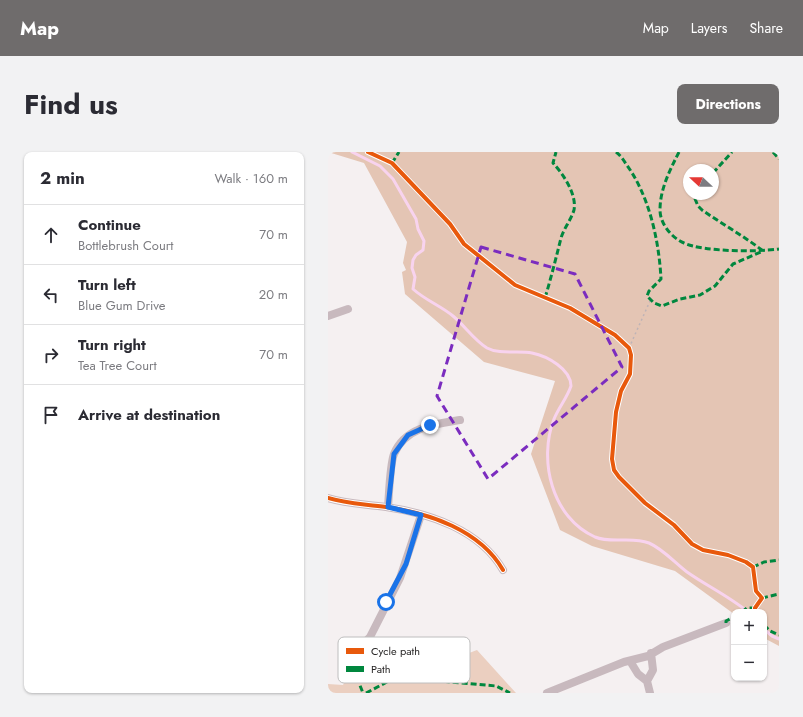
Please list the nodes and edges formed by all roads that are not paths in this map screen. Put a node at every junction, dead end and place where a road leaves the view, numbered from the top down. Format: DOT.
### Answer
graph roads {
  1 [pos="348,309"];
  2 [pos="328,316"];
  3 [pos="460,420"];
  4 [pos="328,498"];
  5 [pos="388,507"];
  6 [pos="421,515"];
  7 [pos="503,570"];
  8 [pos="726,623"];
  9 [pos="370,637"];
  10 [pos="651,653"];
  11 [pos="630,661"];
  12 [pos="646,681"];
  13 [pos="547,693"];
  14 [pos="650,693"];
  1 -- 2 [label="street"];
  3 -- 5 [label="street"];
  4 -- 5 [label="street"];
  5 -- 6 [label="street"];
  6 -- 7 [label="street"];
  6 -- 9 [label="street"];
  8 -- 10 [label="street"];
  10 -- 11 [label="street"];
  10 -- 12 [label="street"];
  11 -- 12 [label="street"];
  11 -- 13 [label="street"];
  12 -- 14 [label="street"];
}
